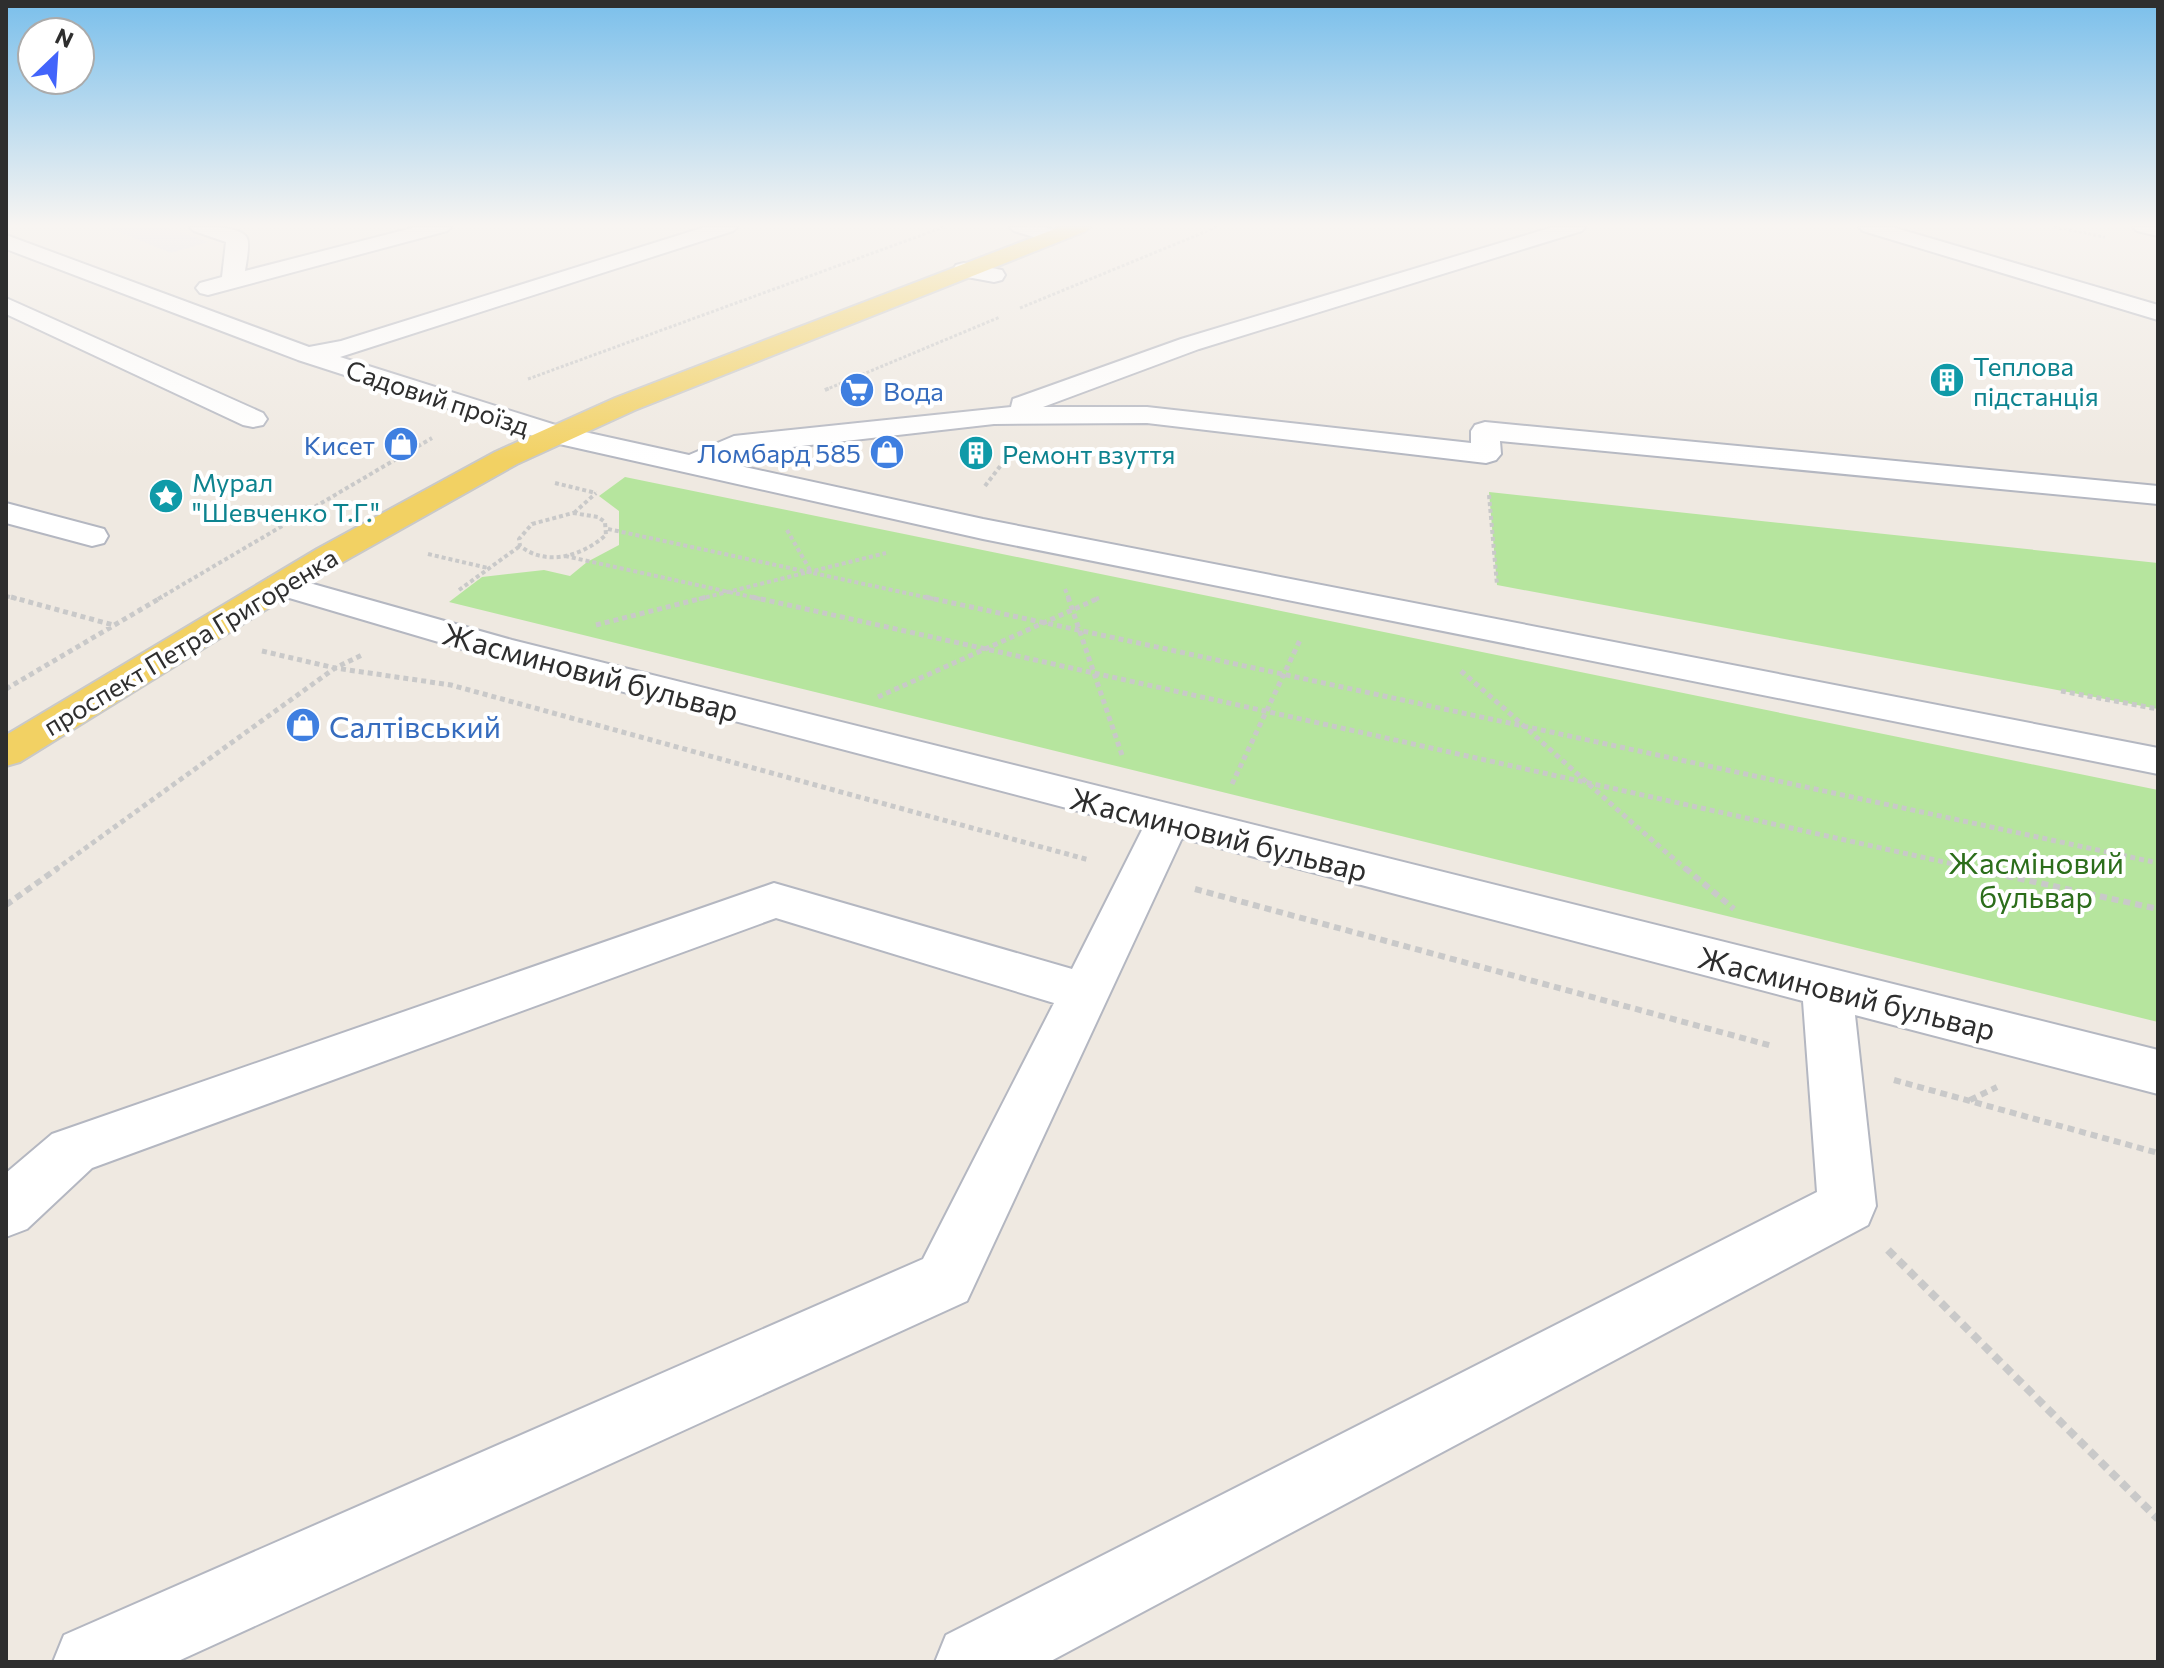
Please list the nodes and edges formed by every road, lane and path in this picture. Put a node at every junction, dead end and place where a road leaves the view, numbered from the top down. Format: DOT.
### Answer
graph roads {
  1 [pos="171,305"];
  2 [pos="482,305"];
  3 [pos="731,305"];
  4 [pos="877,305"];
  5 [pos="1029,305"];
  6 [pos="1319,305"];
  7 [pos="2131,305"];
  8 [pos="8,307"];
  9 [pos="1014,311"];
  10 [pos="2158,313"];
  11 [pos="999,317"];
  12 [pos="307,355"];
  13 [pos="526,380"];
  14 [pos="825,390"];
  15 [pos="994,416"];
  16 [pos="253,419"];
  17 [pos="440,433"];
  18 [pos="555,434"];
  19 [pos="1486,454"];
  20 [pos="693,464"];
  21 [pos="2158,495"];
  22 [pos="6,513"];
  23 [pos="608,529"];
  24 [pos="983,529"];
  25 [pos="92,536"];
  26 [pos="1051,543"];
  27 [pos="520,546"];
  28 [pos="418,552"];
  29 [pos="565,556"];
  30 [pos="1170,566"];
  31 [pos="489,568"];
  32 [pos="810,571"];
  33 [pos="281,585"];
  34 [pos="457,592"];
  35 [pos="732,592"];
  36 [pos="6,596"];
  37 [pos="1322,596"];
  38 [pos="1387,608"];
  39 [pos="1071,610"];
  40 [pos="1044,621"];
  41 [pos="113,625"];
  42 [pos="1078,628"];
  43 [pos="1502,631"];
  44 [pos="252,648"];
  45 [pos="499,648"];
  46 [pos="987,648"];
  47 [pos="364,654"];
  48 [pos="335,668"];
  49 [pos="1092,671"];
  50 [pos="1285,673"];
  51 [pos="451,685"];
  52 [pos="6,689"];
  53 [pos="1267,710"];
  54 [pos="1523,724"];
  55 [pos="808,728"];
  56 [pos="6,753"];
  57 [pos="2158,761"];
  58 [pos="731,762"];
  59 [pos="1580,779"];
  60 [pos="1174,822"];
  61 [pos="2158,863"];
  62 [pos="1140,874"];
  63 [pos="6,905"];
  64 [pos="2158,909"];
  65 [pos="1745,917"];
  66 [pos="1827,987"];
  67 [pos="1084,992"];
  68 [pos="1835,1064"];
  69 [pos="2158,1072"];
  70 [pos="2158,1153"];
  71 [pos="6,1210"];
  72 [pos="1881,1243"];
  73 [pos="2158,1519"];
  74 [pos="91,1662"];
  75 [pos="973,1662"];
  1 -- 12 [label="street, Садовий проїзд"];
  2 -- 12 [label="street"];
  3 -- 13 [label="path"];
  4 -- 18 [label="main road, проспект Петра Григоренка"];
  5 -- 9 [label="path"];
  6 -- 15 [label="street"];
  7 -- 10 [label="street"];
  8 -- 16 [label="street"];
  11 -- 14 [label="path"];
  12 -- 18 [label="street, Садовий проїзд"];
  15 -- 19 [label="street"];
  15 -- 20 [label="street"];
  17 -- 41 [label="path"];
  18 -- 20 [label="street"];
  18 -- 33 [label="main road, проспект Петра Григоренка"];
  19 -- 21 [label="street"];
  19 -- 43 [label="path"];
  20 -- 24 [label="street"];
  22 -- 25 [label="street"];
  23 -- 27 [label="path"];
  23 -- 29 [label="path"];
  23 -- 32 [label="path"];
  24 -- 26 [label="street"];
  24 -- 32 [label="path"];
  26 -- 30 [label="street"];
  26 -- 39 [label="path"];
  27 -- 29 [label="path"];
  27 -- 31 [label="path"];
  28 -- 31 [label="path"];
  29 -- 35 [label="path"];
  30 -- 37 [label="street"];
  30 -- 39 [label="path"];
  31 -- 34 [label="path"];
  32 -- 35 [label="path"];
  32 -- 40 [label="path"];
  33 -- 45 [label="street, Жасминовий бульвар"];
  33 -- 56 [label="main road, проспект Петра Григоренка"];
  35 -- 45 [label="path"];
  35 -- 46 [label="path"];
  36 -- 41 [label="path"];
  37 -- 38 [label="street"];
  37 -- 50 [label="path"];
  38 -- 43 [label="street"];
  38 -- 54 [label="path"];
  39 -- 40 [label="path"];
  39 -- 42 [label="path"];
  40 -- 42 [label="path"];
  40 -- 46 [label="path"];
  41 -- 52 [label="path"];
  42 -- 49 [label="path"];
  42 -- 50 [label="path"];
  43 -- 57 [label="street"];
  44 -- 48 [label="path"];
  45 -- 51 [label="path"];
  45 -- 55 [label="street, Жасминовий бульвар"];
  46 -- 49 [label="path"];
  46 -- 55 [label="path"];
  47 -- 48 [label="path"];
  48 -- 51 [label="path"];
  48 -- 63 [label="path"];
  49 -- 53 [label="path"];
  49 -- 60 [label="path"];
  50 -- 53 [label="path"];
  50 -- 54 [label="path"];
  51 -- 58 [label="path"];
  53 -- 59 [label="path"];
  53 -- 60 [label="path"];
  54 -- 59 [label="path"];
  54 -- 61 [label="path"];
  55 -- 58 [label="path"];
  55 -- 60 [label="street, Жасминовий бульвар"];
  58 -- 62 [label="path"];
  59 -- 64 [label="path"];
  59 -- 65 [label="path"];
  60 -- 62 [label="street"];
  60 -- 66 [label="street, Жасминовий бульвар"];
  62 -- 67 [label="street"];
  62 -- 68 [label="path"];
  66 -- 68 [label="street"];
  66 -- 69 [label="street, Жасминовий бульвар"];
  67 -- 71 [label="street"];
  67 -- 74 [label="street"];
  68 -- 70 [label="path"];
  68 -- 75 [label="street"];
  72 -- 73 [label="path"];
}
